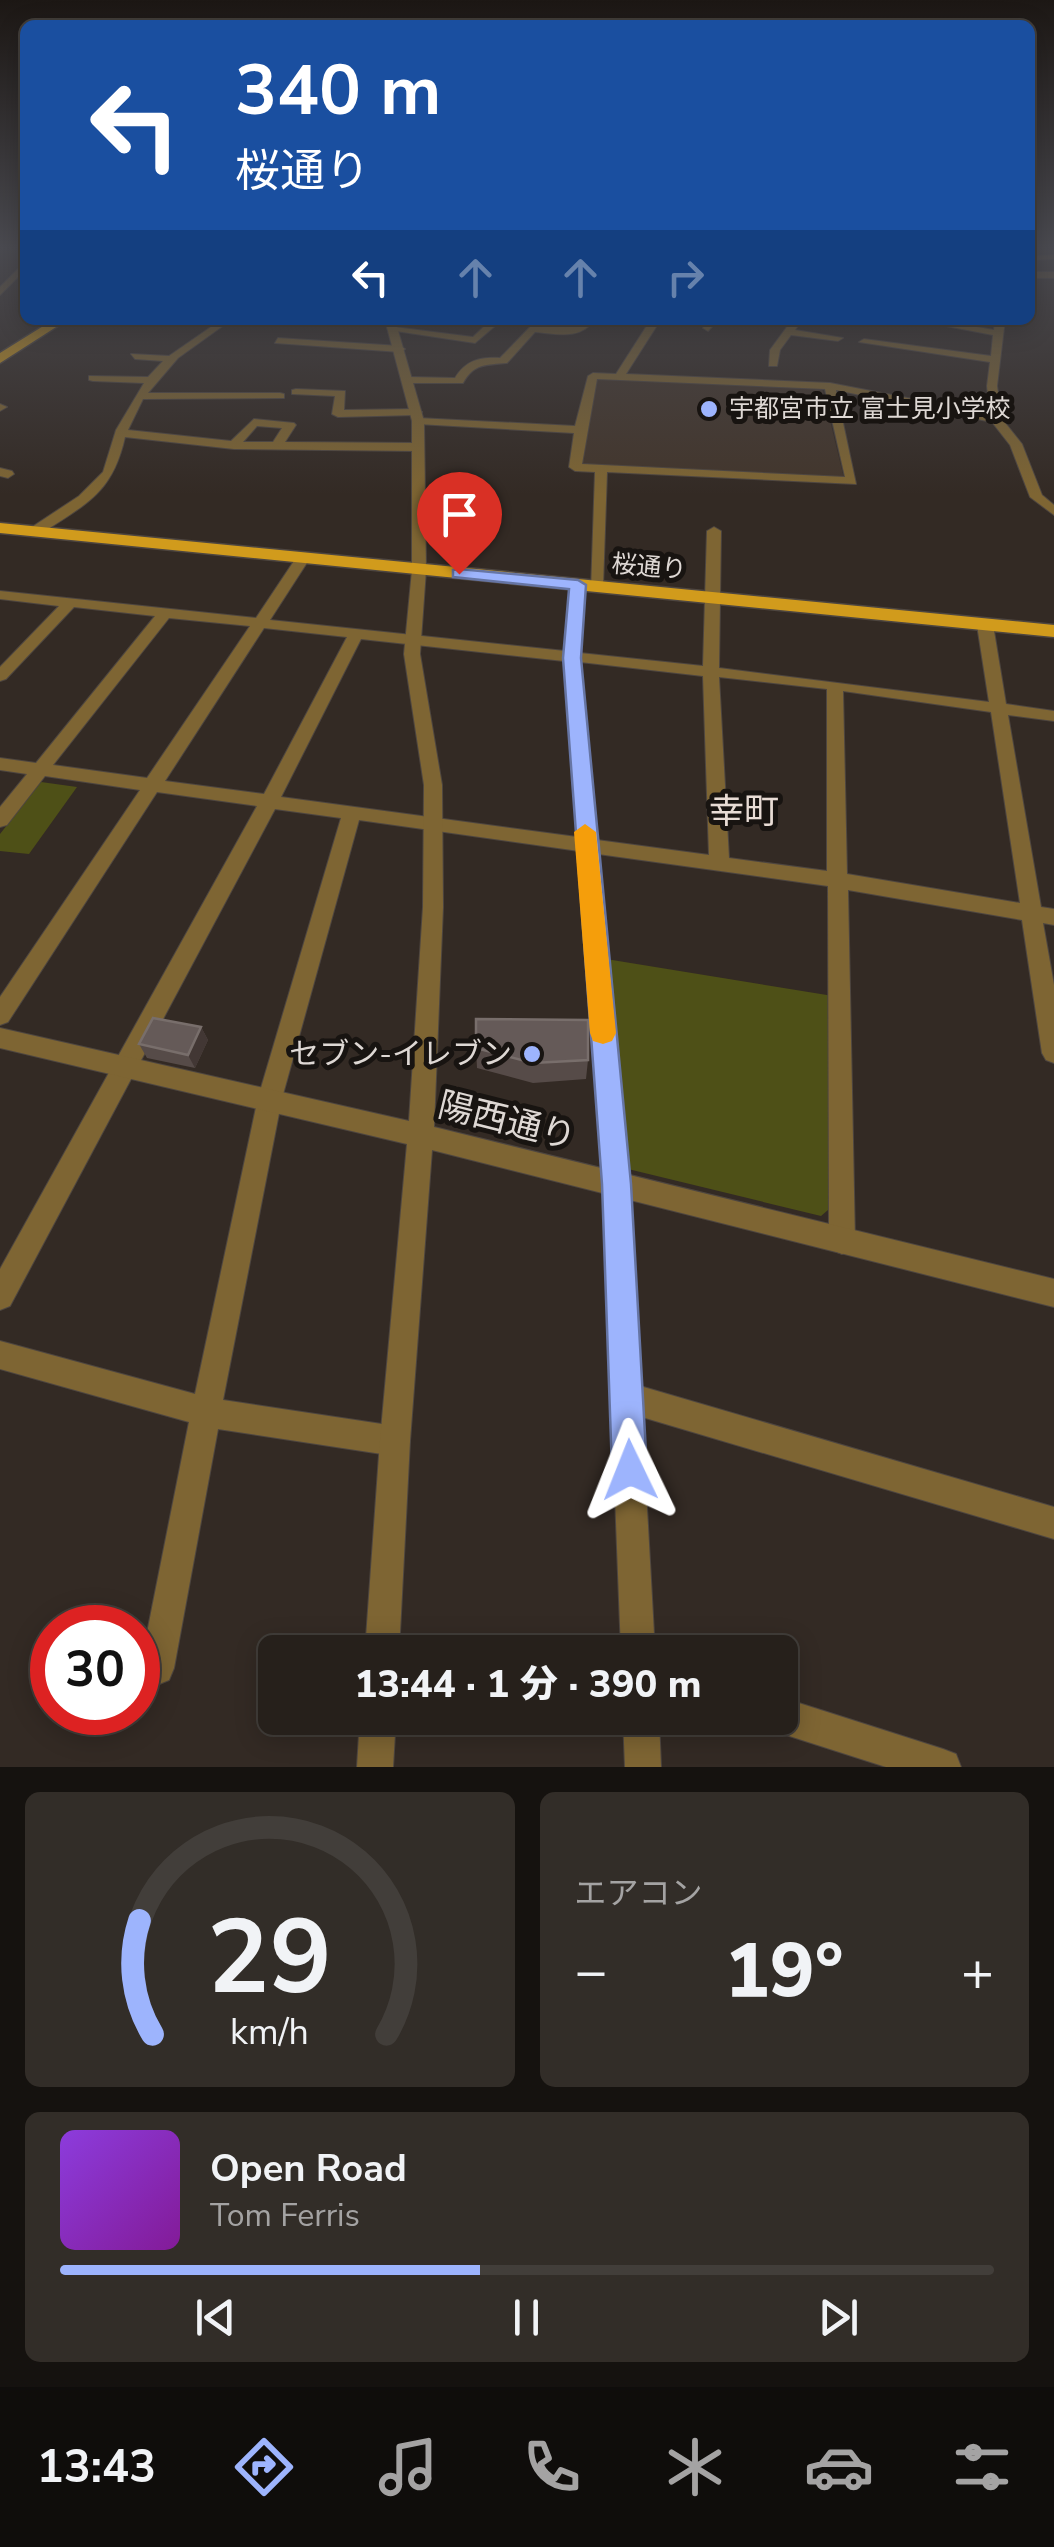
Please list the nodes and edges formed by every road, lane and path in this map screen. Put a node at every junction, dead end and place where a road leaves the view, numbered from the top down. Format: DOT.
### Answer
graph roads {
  1 [pos="30,329"];
  2 [pos="46,329"];
  3 [pos="212,329"];
  4 [pos="394,329"];
  5 [pos="417,329"];
  6 [pos="486,329"];
  7 [pos="533,329"];
  8 [pos="551,329"];
  9 [pos="578,329"];
  10 [pos="650,329"];
  11 [pos="790,329"];
  12 [pos="998,329"];
  13 [pos="788,332"];
  14 [pos="838,338"];
  15 [pos="278,341"];
  16 [pos="864,342"];
  17 [pos="0,348"];
  18 [pos="400,348"];
  19 [pos="135,356"];
  20 [pos="994,358"];
  21 [pos="0,359"];
  22 [pos="172,359"];
  23 [pos="773,364"];
  24 [pos="619,377"];
  25 [pos="93,378"];
  26 [pos="148,380"];
  27 [pos="408,380"];
  28 [pos="830,386"];
  29 [pos="296,392"];
  30 [pos="139,396"];
  31 [pos="280,396"];
  32 [pos="417,417"];
  33 [pos="996,419"];
  34 [pos="580,430"];
  35 [pos="121,433"];
  36 [pos="234,444"];
  37 [pos="277,445"];
  38 [pos="418,447"];
  39 [pos="602,468"];
  40 [pos="1054,511"];
  41 [pos="0,528"];
  42 [pos="714,531"];
  43 [pos="34,532"];
  44 [pos="303,558"];
  45 [pos="419,570"];
  46 [pos="586,586"];
  47 [pos="0,594"];
  48 [pos="712,598"];
  49 [pos="71,602"];
  50 [pos="164,613"];
  51 [pos="260,623"];
  52 [pos="985,625"];
  53 [pos="1054,631"];
  54 [pos="356,634"];
  55 [pos="414,640"];
  56 [pos="572,658"];
  57 [pos="711,670"];
  58 [pos="0,676"];
  59 [pos="835,685"];
  60 [pos="1000,709"];
  61 [pos="1054,716"];
  62 [pos="0,764"];
  63 [pos="40,771"];
  64 [pos="152,787"];
  65 [pos="269,802"];
  66 [pos="352,813"];
  67 [pos="0,820"];
  68 [pos="434,825"];
  69 [pos="586,846"];
  70 [pos="718,864"];
  71 [pos="836,880"];
  72 [pos="1031,914"];
  73 [pos="1054,917"];
  74 [pos="0,1016"];
  75 [pos="0,1038"];
  76 [pos="1054,1052"];
  77 [pos="124,1066"];
  78 [pos="270,1098"];
  79 [pos="422,1136"];
  80 [pos="616,1184"];
  81 [pos="842,1240"];
  82 [pos="1054,1293"];
  83 [pos="0,1296"];
  84 [pos="0,1355"];
  85 [pos="626,1398"];
  86 [pos="206,1412"];
  87 [pos="395,1441"];
  88 [pos="1054,1523"];
  89 [pos="383,1635"];
  90 [pos="637,1635"];
  91 [pos="160,1652"];
  92 [pos="798,1721"];
  93 [pos="377,1735"];
  94 [pos="645,1735"];
  95 [pos="376,1767"];
  96 [pos="644,1767"];
  97 [pos="943,1767"];
  1 -- 17 [label="main road"];
  2 -- 21 [label="main road"];
  3 -- 22 [label="street"];
  4 -- 18 [label="street"];
  5 -- 6 [label="street"];
  7 -- 27 [label="street"];
  8 -- 9 [label="street"];
  10 -- 24 [label="street"];
  11 -- 13 [label="street"];
  12 -- 20 [label="street"];
  13 -- 14 [label="street"];
  13 -- 23 [label="street"];
  15 -- 18 [label="street"];
  16 -- 20 [label="street"];
  18 -- 27 [label="street"];
  19 -- 22 [label="street"];
  20 -- 33 [label="street"];
  22 -- 26 [label="street"];
  24 -- 28 [label="street"];
  24 -- 34 [label="street"];
  25 -- 26 [label="street"];
  26 -- 30 [label="street"];
  27 -- 32 [label="street"];
  28 -- 33 [label="street"];
  28 -- 39 [label="street"];
  29 -- 32 [label="street"];
  30 -- 31 [label="street"];
  30 -- 35 [label="street"];
  32 -- 34 [label="street"];
  32 -- 38 [label="street"];
  33 -- 40 [label="street"];
  34 -- 39 [label="street"];
  35 -- 36 [label="street"];
  35 -- 43 [label="street"];
  36 -- 37 [label="street"];
  36 -- 37 [label="street"];
  37 -- 38 [label="street"];
  38 -- 45 [label="street"];
  39 -- 46 [label="street"];
  41 -- 43 [label="main road, 桜通り"];
  42 -- 48 [label="street"];
  43 -- 44 [label="main road, 桜通り"];
  44 -- 45 [label="main road, 桜通り"];
  44 -- 51 [label="street"];
  45 -- 46 [label="main road, 桜通り"];
  45 -- 55 [label="street"];
  46 -- 48 [label="main road, 桜通り"];
  46 -- 56 [label="street"];
  47 -- 49 [label="street"];
  48 -- 52 [label="main road, 桜通り"];
  48 -- 57 [label="street"];
  49 -- 50 [label="street"];
  49 -- 58 [label="street"];
  50 -- 51 [label="street"];
  50 -- 63 [label="street"];
  51 -- 54 [label="street"];
  51 -- 64 [label="street"];
  52 -- 53 [label="main road, 桜通り"];
  52 -- 60 [label="street"];
  54 -- 55 [label="street"];
  54 -- 65 [label="street"];
  55 -- 56 [label="street"];
  55 -- 68 [label="street"];
  56 -- 57 [label="street"];
  56 -- 69 [label="street"];
  57 -- 59 [label="street"];
  57 -- 70 [label="street"];
  59 -- 60 [label="street"];
  59 -- 71 [label="street"];
  60 -- 61 [label="street"];
  60 -- 72 [label="street"];
  62 -- 63 [label="street"];
  63 -- 64 [label="street"];
  63 -- 67 [label="street"];
  64 -- 65 [label="street"];
  64 -- 74 [label="street"];
  65 -- 66 [label="street"];
  65 -- 77 [label="street"];
  66 -- 68 [label="street"];
  66 -- 78 [label="street"];
  68 -- 69 [label="street"];
  68 -- 79 [label="street"];
  69 -- 70 [label="street"];
  69 -- 80 [label="street"];
  70 -- 71 [label="street"];
  71 -- 72 [label="street"];
  71 -- 81 [label="street"];
  72 -- 73 [label="street"];
  72 -- 76 [label="street"];
  75 -- 77 [label="street, 陽西通り"];
  77 -- 78 [label="street, 陽西通り"];
  77 -- 83 [label="street"];
  78 -- 79 [label="street, 陽西通り"];
  78 -- 86 [label="street"];
  79 -- 80 [label="street, 陽西通り"];
  79 -- 87 [label="street"];
  80 -- 81 [label="street, 陽西通り"];
  80 -- 85 [label="street"];
  81 -- 82 [label="street, 陽西通り"];
  84 -- 86 [label="street"];
  85 -- 88 [label="street"];
  85 -- 90 [label="street"];
  86 -- 87 [label="street"];
  86 -- 91 [label="street"];
  87 -- 89 [label="street"];
  92 -- 97 [label="street"];
  93 -- 95 [label="street"];
  94 -- 96 [label="street"];
}
